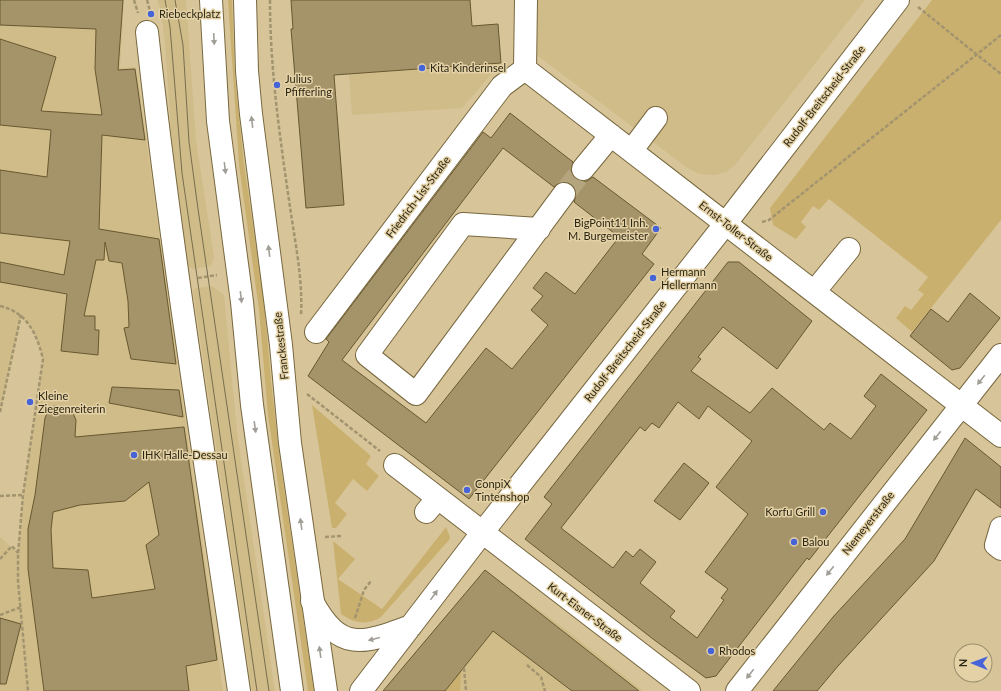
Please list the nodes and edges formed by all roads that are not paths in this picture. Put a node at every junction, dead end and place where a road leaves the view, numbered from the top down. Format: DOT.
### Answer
graph roads {
  1 [pos="211,0"];
  2 [pos="245,0"];
  3 [pos="526,0"];
  4 [pos="907,2"];
  5 [pos="147,32"];
  6 [pos="525,69"];
  7 [pos="656,118"];
  8 [pos="611,135"];
  9 [pos="632,150"];
  10 [pos="583,169"];
  11 [pos="564,194"];
  12 [pos="726,223"];
  13 [pos="539,230"];
  14 [pos="849,249"];
  15 [pos="814,292"];
  16 [pos="316,332"];
  17 [pos="1001,355"];
  18 [pos="961,406"];
  19 [pos="1001,436"];
  20 [pos="395,465"];
  21 [pos="1001,528"];
  22 [pos="482,533"];
  23 [pos="1001,550"];
  24 [pos="312,600"];
  25 [pos="411,626"];
  26 [pos="239,691"];
  27 [pos="292,691"];
  28 [pos="326,691"];
  29 [pos="362,691"];
  30 [pos="689,691"];
  31 [pos="737,691"];
  1 -- 27 [label="street, one-way"];
  24 -- 2 [label="street, Franckestraße, one-way"];
  3 -- 6 [label="street"];
  4 -- 12 [label="street, Rudolf-Breitscheid-Straße"];
  5 -- 26 [label="street"];
  6 -- 8 [label="street, Ernst-Toller-Straße"];
  6 -- 16 [label="street, Friedrich-List-Straße"];
  7 -- 9 [label="street"];
  8 -- 9 [label="street, Ernst-Toller-Straße"];
  8 -- 10 [label="street"];
  9 -- 12 [label="street, Ernst-Toller-Straße"];
  11 -- 13 [label="street"];
  12 -- 15 [label="street, Ernst-Toller-Straße"];
  12 -- 22 [label="street, Rudolf-Breitscheid-Straße"];
  13 -- 13 [label="street"];
  14 -- 15 [label="street"];
  15 -- 18 [label="street, Ernst-Toller-Straße"];
  17 -- 18 [label="street, Niemeyerstraße, one-way"];
  18 -- 19 [label="street, Ernst-Toller-Straße"];
  18 -- 31 [label="street, Niemeyerstraße, one-way"];
  20 -- 22 [label="street, Kurt-Eisner-Straße"];
  21 -- 23 [label="street"];
  25 -- 22 [label="street, Rudolf-Breitscheid-Straße, one-way"];
  22 -- 30 [label="street, Kurt-Eisner-Straße"];
  25 -- 24 [label="street, one-way"];
  28 -- 24 [label="street, Franckestraße, one-way"];
  25 -- 29 [label="street, Rudolf-Breitscheid-Straße"];
}
